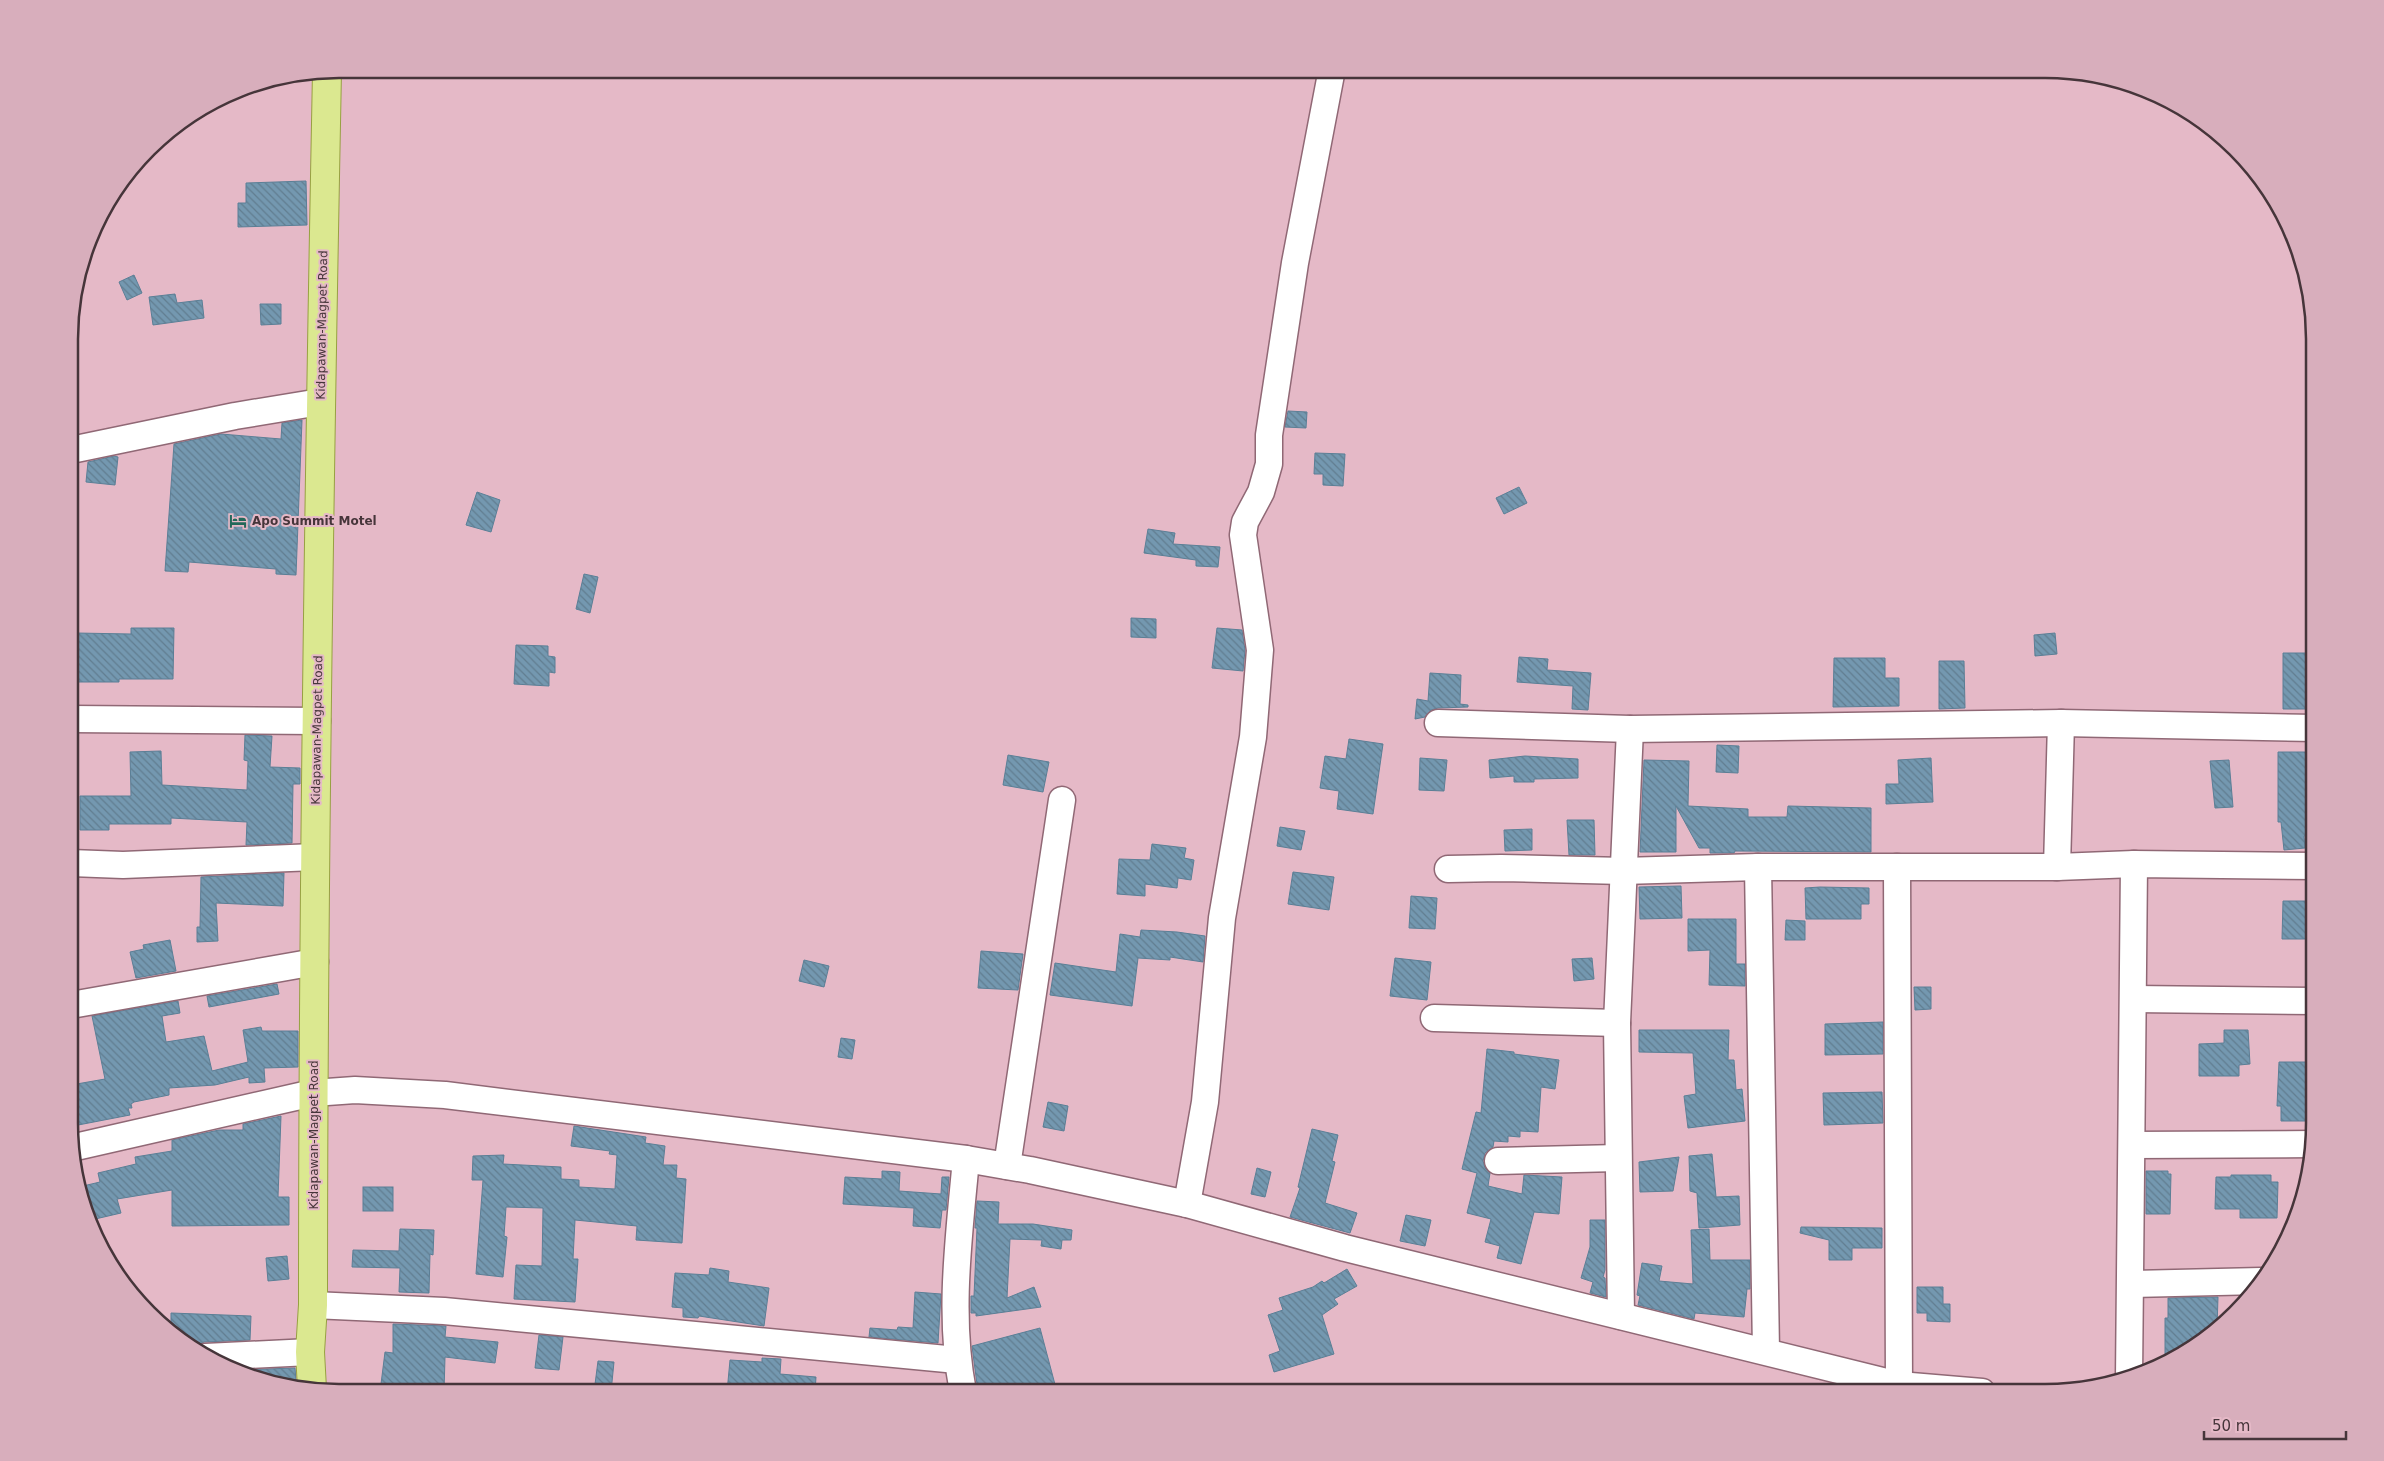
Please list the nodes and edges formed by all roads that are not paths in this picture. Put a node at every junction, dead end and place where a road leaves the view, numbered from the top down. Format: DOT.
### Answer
graph roads {
  1 [pos="327,78"];
  2 [pos="1330,78"];
  3 [pos="320,402"];
  4 [pos="78,449"];
  5 [pos="78,719"];
  6 [pos="317,722"];
  7 [pos="2061,723"];
  8 [pos="1438,724"];
  9 [pos="2306,728"];
  10 [pos="1630,729"];
  11 [pos="1062,800"];
  12 [pos="315,857"];
  13 [pos="78,863"];
  14 [pos="2134,864"];
  15 [pos="2306,866"];
  16 [pos="1758,867"];
  17 [pos="1897,867"];
  18 [pos="2057,867"];
  19 [pos="1448,870"];
  20 [pos="1623,871"];
  21 [pos="315,962"];
  22 [pos="2134,999"];
  23 [pos="2306,1001"];
  24 [pos="78,1003"];
  25 [pos="1434,1018"];
  26 [pos="1617,1023"];
  27 [pos="313,1093"];
  28 [pos="2132,1144"];
  29 [pos="2305,1144"];
  30 [pos="79,1146"];
  31 [pos="1618,1158"];
  32 [pos="966,1159"];
  33 [pos="1498,1161"];
  34 [pos="1007,1166"];
  35 [pos="1187,1204"];
  36 [pos="2253,1281"];
  37 [pos="2132,1284"];
  38 [pos="313,1305"];
  39 [pos="1621,1316"];
  40 [pos="1766,1351"];
  41 [pos="310,1352"];
  42 [pos="222,1356"];
  43 [pos="957,1360"];
  44 [pos="2130,1370"];
  45 [pos="312,1382"];
  46 [pos="962,1384"];
  47 [pos="1895,1384"];
  48 [pos="1899,1384"];
  1 -- 3 [label="main road, Kidapawan-Magpet Road"];
  2 -- 35 [label="street"];
  3 -- 4 [label="street"];
  3 -- 6 [label="main road, Kidapawan-Magpet Road"];
  5 -- 6 [label="street"];
  6 -- 12 [label="main road, Kidapawan-Magpet Road"];
  7 -- 9 [label="street"];
  7 -- 10 [label="street"];
  7 -- 18 [label="street"];
  8 -- 10 [label="street"];
  10 -- 20 [label="street"];
  11 -- 34 [label="street"];
  12 -- 13 [label="street"];
  12 -- 21 [label="main road, Kidapawan-Magpet Road"];
  14 -- 15 [label="street"];
  14 -- 18 [label="street"];
  14 -- 22 [label="street"];
  16 -- 17 [label="street"];
  16 -- 20 [label="street"];
  16 -- 40 [label="street"];
  17 -- 18 [label="street"];
  17 -- 48 [label="street"];
  19 -- 20 [label="street"];
  20 -- 26 [label="street"];
  21 -- 24 [label="street"];
  21 -- 27 [label="main road, Kidapawan-Magpet Road"];
  22 -- 23 [label="street"];
  22 -- 28 [label="street"];
  25 -- 26 [label="street"];
  26 -- 31 [label="street"];
  27 -- 30 [label="street"];
  27 -- 32 [label="street"];
  27 -- 38 [label="main road, Kidapawan-Magpet Road"];
  28 -- 29 [label="street"];
  28 -- 37 [label="street"];
  31 -- 33 [label="street"];
  31 -- 39 [label="street"];
  32 -- 34 [label="street"];
  32 -- 43 [label="street"];
  34 -- 35 [label="street"];
  35 -- 39 [label="street"];
  36 -- 37 [label="street"];
  37 -- 44 [label="street"];
  38 -- 41 [label="main road, Kidapawan-Magpet Road"];
  38 -- 43 [label="street"];
  39 -- 40 [label="street"];
  40 -- 47 [label="street"];
  41 -- 42 [label="street"];
  41 -- 45 [label="main road, Kidapawan-Magpet Road"];
  43 -- 46 [label="street"];
}
